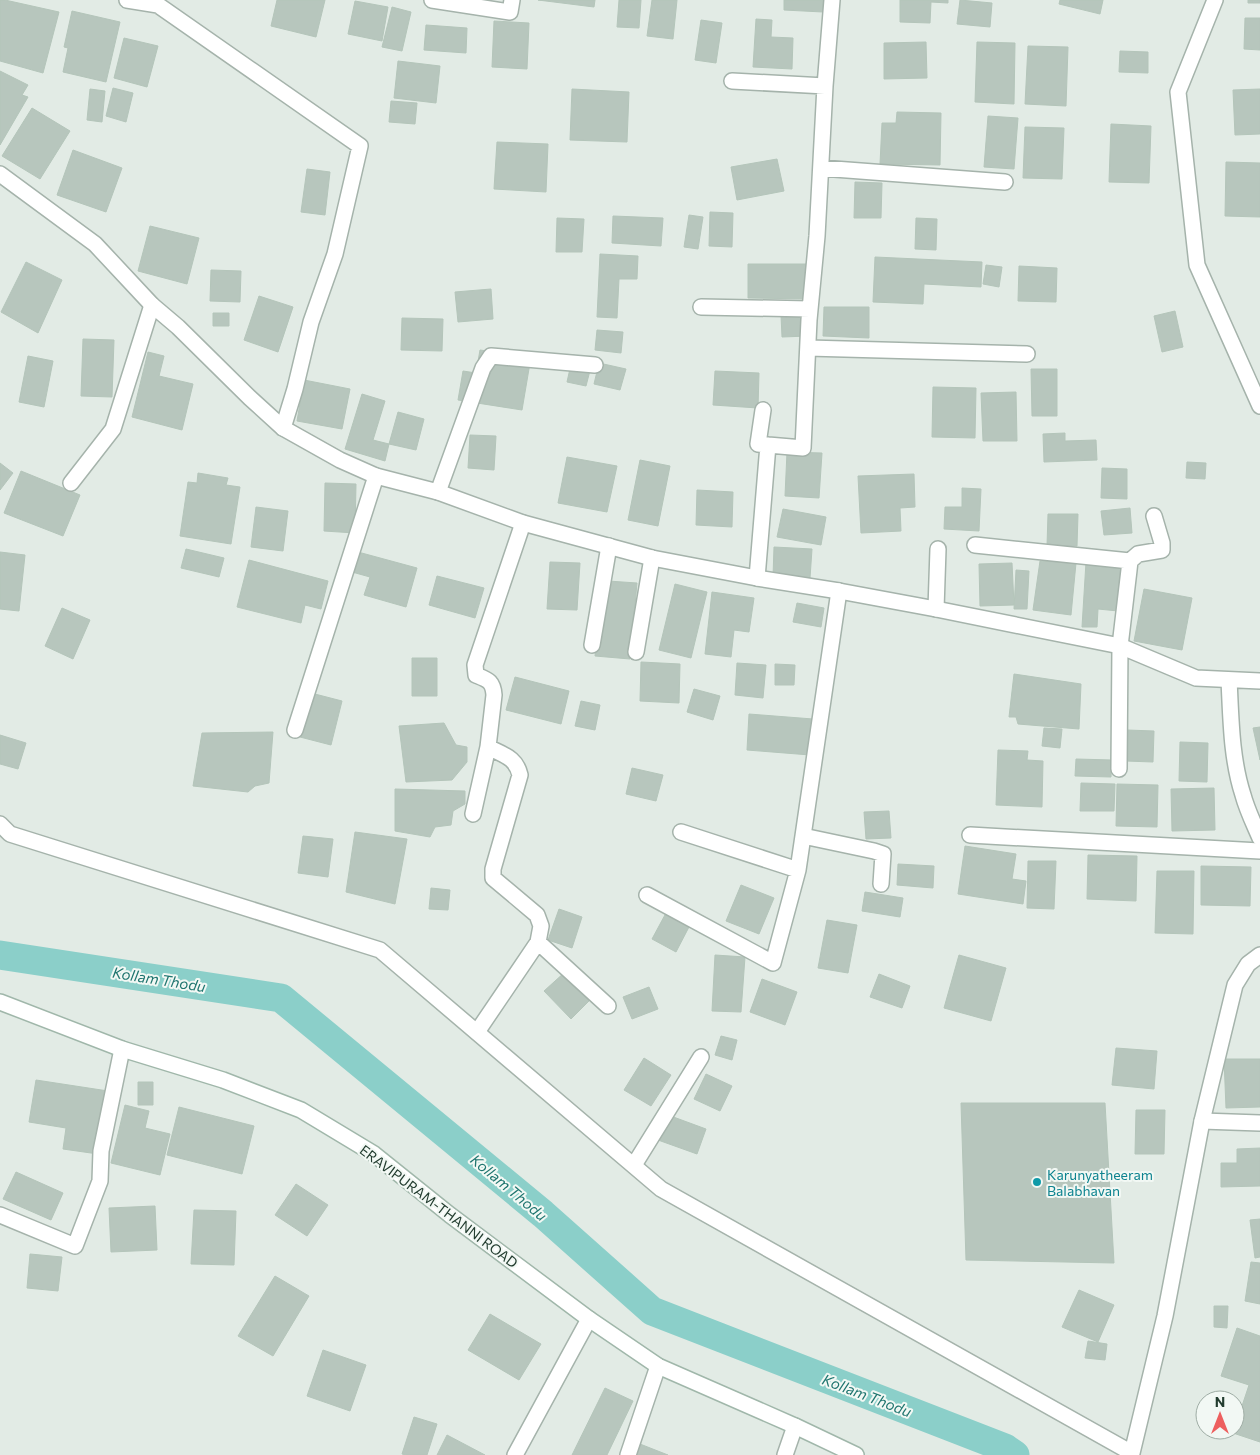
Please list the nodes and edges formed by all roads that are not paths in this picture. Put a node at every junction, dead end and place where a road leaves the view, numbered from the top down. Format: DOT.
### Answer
graph roads {
  1 [pos="127,0"];
  2 [pos="432,0"];
  3 [pos="512,0"];
  4 [pos="832,0"];
  5 [pos="1215,0"];
  6 [pos="732,81"];
  7 [pos="825,86"];
  8 [pos="821,168"];
  9 [pos="0,174"];
  10 [pos="1005,182"];
  11 [pos="152,305"];
  12 [pos="701,307"];
  13 [pos="810,309"];
  14 [pos="808,348"];
  15 [pos="1027,354"];
  16 [pos="595,365"];
  17 [pos="1260,406"];
  18 [pos="763,410"];
  19 [pos="283,428"];
  20 [pos="768,445"];
  21 [pos="376,476"];
  22 [pos="71,483"];
  23 [pos="438,492"];
  24 [pos="1154,516"];
  25 [pos="523,523"];
  26 [pos="609,546"];
  27 [pos="975,546"];
  28 [pos="938,549"];
  29 [pos="652,558"];
  30 [pos="1130,561"];
  31 [pos="757,578"];
  32 [pos="839,591"];
  33 [pos="936,608"];
  34 [pos="592,645"];
  35 [pos="1120,646"];
  36 [pos="636,652"];
  37 [pos="1229,680"];
  38 [pos="1260,681"];
  39 [pos="295,730"];
  40 [pos="488,747"];
  41 [pos="1119,770"];
  42 [pos="473,814"];
  43 [pos="0,824"];
  44 [pos="681,832"];
  45 [pos="970,835"];
  46 [pos="803,836"];
  47 [pos="1260,838"];
  48 [pos="1260,851"];
  49 [pos="798,870"];
  50 [pos="881,884"];
  51 [pos="647,895"];
  52 [pos="538,942"];
  53 [pos="1260,955"];
  54 [pos="0,1002"];
  55 [pos="608,1006"];
  56 [pos="477,1032"];
  57 [pos="122,1048"];
  58 [pos="701,1057"];
  59 [pos="1202,1121"];
  60 [pos="1260,1123"];
  61 [pos="634,1165"];
  62 [pos="0,1215"];
  63 [pos="589,1319"];
  64 [pos="658,1366"];
  65 [pos="795,1426"];
  66 [pos="1133,1454"];
  67 [pos="515,1455"];
  68 [pos="628,1455"];
  69 [pos="785,1455"];
  70 [pos="856,1455"];
  1 -- 19 [label="street"];
  2 -- 3 [label="street"];
  4 -- 7 [label="street"];
  5 -- 17 [label="street"];
  6 -- 7 [label="street"];
  7 -- 8 [label="street"];
  8 -- 10 [label="street"];
  8 -- 13 [label="street"];
  9 -- 11 [label="street"];
  11 -- 19 [label="street"];
  11 -- 22 [label="street"];
  12 -- 13 [label="street"];
  13 -- 14 [label="street"];
  14 -- 15 [label="street"];
  14 -- 20 [label="street"];
  16 -- 23 [label="street"];
  18 -- 20 [label="street"];
  19 -- 21 [label="street"];
  20 -- 31 [label="street"];
  21 -- 23 [label="street"];
  21 -- 39 [label="street"];
  23 -- 25 [label="street"];
  24 -- 30 [label="street"];
  25 -- 26 [label="street"];
  25 -- 40 [label="street"];
  26 -- 29 [label="street"];
  26 -- 34 [label="street"];
  27 -- 30 [label="street"];
  28 -- 33 [label="street"];
  29 -- 31 [label="street"];
  29 -- 36 [label="street"];
  30 -- 35 [label="street"];
  31 -- 32 [label="street"];
  32 -- 33 [label="street"];
  32 -- 46 [label="street"];
  33 -- 35 [label="street"];
  35 -- 37 [label="street"];
  35 -- 41 [label="street"];
  37 -- 38 [label="street"];
  37 -- 47 [label="street"];
  40 -- 42 [label="street"];
  40 -- 52 [label="street"];
  43 -- 56 [label="street"];
  44 -- 49 [label="street"];
  45 -- 48 [label="street"];
  46 -- 49 [label="street"];
  46 -- 50 [label="street"];
  49 -- 51 [label="street"];
  52 -- 55 [label="street"];
  52 -- 56 [label="street"];
  53 -- 59 [label="street"];
  54 -- 57 [label="street, ERAVIPURAM-THANNI ROAD"];
  56 -- 61 [label="street"];
  57 -- 62 [label="street"];
  57 -- 63 [label="street, ERAVIPURAM-THANNI ROAD"];
  58 -- 61 [label="street"];
  59 -- 60 [label="street"];
  59 -- 66 [label="street"];
  61 -- 66 [label="street"];
  63 -- 64 [label="street, ERAVIPURAM-THANNI ROAD"];
  63 -- 67 [label="street"];
  64 -- 65 [label="street, ERAVIPURAM-THANNI ROAD"];
  64 -- 68 [label="street"];
  65 -- 69 [label="street"];
  65 -- 70 [label="street, ERAVIPURAM-THANNI ROAD"];
}
